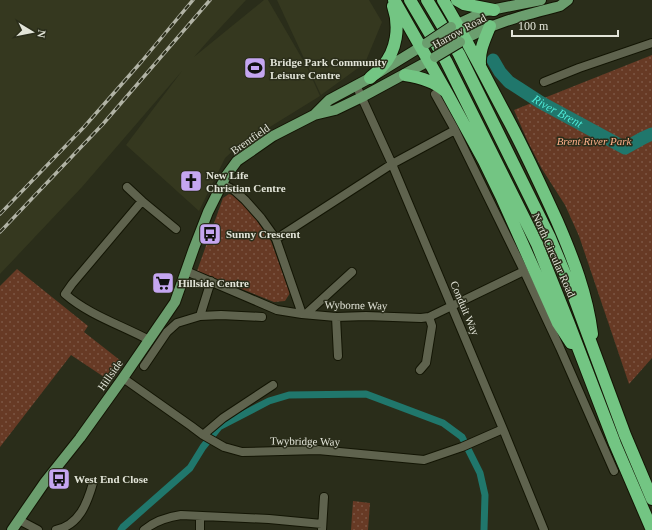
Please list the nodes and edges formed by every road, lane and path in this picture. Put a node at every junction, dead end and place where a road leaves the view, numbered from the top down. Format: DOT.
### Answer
graph roads {
  1 [pos="392,0"];
  2 [pos="410,0"];
  3 [pos="427,0"];
  4 [pos="443,0"];
  5 [pos="457,0"];
  6 [pos="538,0"];
  7 [pos="568,0"];
  8 [pos="548,9"];
  9 [pos="494,10"];
  10 [pos="454,25"];
  11 [pos="490,26"];
  12 [pos="463,40"];
  13 [pos="652,43"];
  14 [pos="424,45"];
  15 [pos="432,60"];
  16 [pos="480,66"];
  17 [pos="405,75"];
  18 [pos="370,78"];
  19 [pos="544,82"];
  20 [pos="356,86"];
  21 [pos="435,94"];
  22 [pos="448,95"];
  23 [pos="362,97"];
  24 [pos="314,115"];
  25 [pos="454,130"];
  26 [pos="392,164"];
  27 [pos="222,184"];
  28 [pos="126,187"];
  29 [pos="142,201"];
  30 [pos="205,221"];
  31 [pos="176,228"];
  32 [pos="276,239"];
  33 [pos="186,271"];
  34 [pos="524,271"];
  35 [pos="352,272"];
  36 [pos="211,281"];
  37 [pos="452,306"];
  38 [pos="304,314"];
  39 [pos="200,316"];
  40 [pos="262,317"];
  41 [pos="336,317"];
  42 [pos="429,317"];
  43 [pos="149,340"];
  44 [pos="595,355"];
  45 [pos="338,356"];
  46 [pos="582,360"];
  47 [pos="144,366"];
  48 [pos="420,370"];
  49 [pos="123,378"];
  50 [pos="273,385"];
  51 [pos="503,429"];
  52 [pos="207,438"];
  53 [pos="614,471"];
  54 [pos="93,483"];
  55 [pos="324,497"];
  56 [pos="652,499"];
  57 [pos="200,516"];
  58 [pos="19,520"];
  59 [pos="322,527"];
  60 [pos="12,530"];
  61 [pos="38,530"];
  62 [pos="56,530"];
  63 [pos="144,530"];
  64 [pos="200,530"];
  65 [pos="544,530"];
  66 [pos="652,530"];
  1 -- 14 [label="highway"];
  1 -- 18 [label="highway"];
  2 -- 46 [label="highway, North Circular Road"];
  3 -- 44 [label="highway, North Circular Road"];
  4 -- 10 [label="highway"];
  5 -- 9 [label="highway"];
  6 -- 8 [label="street"];
  6 -- 9 [label="main road, Harrow Road"];
  7 -- 8 [label="main road, Harrow Road"];
  8 -- 11 [label="main road, Harrow Road"];
  9 -- 10 [label="main road, Harrow Road"];
  10 -- 12 [label="highway"];
  10 -- 14 [label="main road, Harrow Road, bridge"];
  11 -- 12 [label="main road, Harrow Road"];
  11 -- 16 [label="highway"];
  12 -- 15 [label="main road, Harrow Road, bridge"];
  12 -- 16 [label="highway"];
  13 -- 19 [label="street"];
  14 -- 15 [label="highway"];
  14 -- 18 [label="main road, Brentfield"];
  15 -- 17 [label="main road, Brentfield"];
  15 -- 22 [label="highway"];
  16 -- 44 [label="highway"];
  17 -- 22 [label="highway"];
  17 -- 23 [label="main road, Brentfield"];
  18 -- 20 [label="main road, Brentfield"];
  20 -- 23 [label="street, Conduit Way"];
  20 -- 24 [label="main road, Brentfield"];
  21 -- 25 [label="street"];
  22 -- 46 [label="highway"];
  23 -- 24 [label="main road, Brentfield"];
  23 -- 26 [label="street, Conduit Way"];
  24 -- 27 [label="main road, Brentfield"];
  25 -- 26 [label="street"];
  25 -- 34 [label="street"];
  26 -- 32 [label="street"];
  26 -- 37 [label="street, Conduit Way"];
  27 -- 30 [label="main road, Brentfield"];
  27 -- 32 [label="street"];
  28 -- 29 [label="street"];
  29 -- 31 [label="street"];
  29 -- 43 [label="street"];
  30 -- 33 [label="main road, Hillside"];
  32 -- 38 [label="street"];
  33 -- 36 [label="street, Wyborne Way"];
  33 -- 43 [label="main road, Hillside"];
  34 -- 37 [label="street, Wyborne Way"];
  34 -- 53 [label="street"];
  35 -- 38 [label="street"];
  36 -- 38 [label="street, Wyborne Way"];
  36 -- 39 [label="street"];
  37 -- 42 [label="street, Wyborne Way"];
  37 -- 51 [label="street, Conduit Way"];
  38 -- 41 [label="street, Wyborne Way"];
  39 -- 40 [label="street"];
  39 -- 47 [label="street"];
  41 -- 42 [label="street, Wyborne Way"];
  41 -- 45 [label="street"];
  42 -- 48 [label="street"];
  43 -- 49 [label="main road, Hillside"];
  44 -- 56 [label="highway, North Circular Road"];
  46 -- 66 [label="highway, North Circular Road"];
  49 -- 52 [label="street, Twybridge Way"];
  49 -- 58 [label="main road, Hillside"];
  50 -- 52 [label="street"];
  51 -- 52 [label="street, Twybridge Way"];
  51 -- 65 [label="street, Conduit Way"];
  54 -- 62 [label="street"];
  55 -- 59 [label="street"];
  57 -- 59 [label="street"];
  57 -- 63 [label="street"];
  57 -- 64 [label="street"];
  58 -- 60 [label="main road, Hillside"];
  58 -- 61 [label="street"];
}
